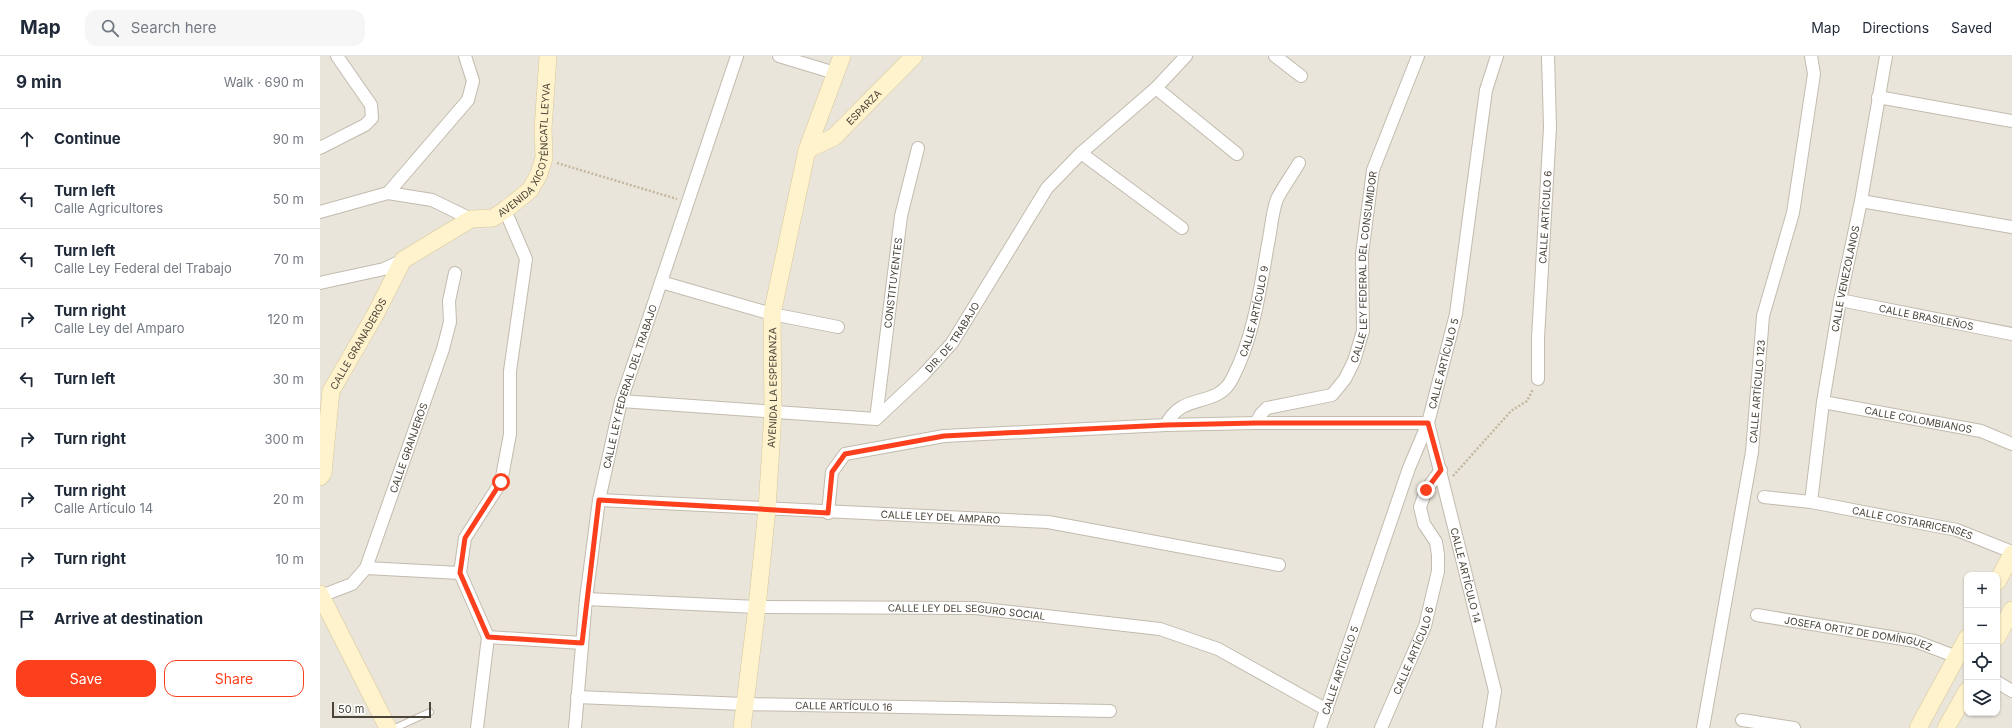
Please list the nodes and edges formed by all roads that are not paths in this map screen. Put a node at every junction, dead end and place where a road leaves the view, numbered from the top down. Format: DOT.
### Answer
graph roads {
  1 [pos="337,56"];
  2 [pos="465,56"];
  3 [pos="548,56"];
  4 [pos="737,56"];
  5 [pos="779,56"];
  6 [pos="842,56"];
  7 [pos="914,56"];
  8 [pos="1186,56"];
  9 [pos="1275,56"];
  10 [pos="1418,56"];
  11 [pos="1497,56"];
  12 [pos="1548,56"];
  13 [pos="1811,56"];
  14 [pos="1886,56"];
  15 [pos="835,73"];
  16 [pos="1301,76"];
  17 [pos="1156,88"];
  18 [pos="1878,97"];
  19 [pos="2012,121"];
  20 [pos="320,148"];
  21 [pos="918,148"];
  22 [pos="807,150"];
  23 [pos="1081,153"];
  24 [pos="1237,154"];
  25 [pos="1299,163"];
  26 [pos="388,193"];
  27 [pos="1861,201"];
  28 [pos="505,210"];
  29 [pos="320,212"];
  30 [pos="470,219"];
  31 [pos="2012,227"];
  32 [pos="1182,228"];
  33 [pos="403,260"];
  34 [pos="455,273"];
  35 [pos="661,282"];
  36 [pos="320,283"];
  37 [pos="1840,300"];
  38 [pos="772,314"];
  39 [pos="838,327"];
  40 [pos="2012,334"];
  41 [pos="1538,379"];
  42 [pos="621,401"];
  43 [pos="1822,402"];
  44 [pos="773,412"];
  45 [pos="876,419"];
  46 [pos="1256,423"];
  47 [pos="1428,423"];
  48 [pos="1166,425"];
  49 [pos="2012,444"];
  50 [pos="1441,470"];
  51 [pos="320,477"];
  52 [pos="1764,498"];
  53 [pos="599,500"];
  54 [pos="1811,502"];
  55 [pos="767,509"];
  56 [pos="828,513"];
  57 [pos="2012,553"];
  58 [pos="1279,565"];
  59 [pos="366,568"];
  60 [pos="460,573"];
  61 [pos="2000,576"];
  62 [pos="320,595"];
  63 [pos="586,599"];
  64 [pos="758,607"];
  65 [pos="2012,610"];
  66 [pos="1757,616"];
  67 [pos="2000,632"];
  68 [pos="488,637"];
  69 [pos="582,643"];
  70 [pos="1964,643"];
  71 [pos="1957,656"];
  72 [pos="2000,684"];
  73 [pos="2012,691"];
  74 [pos="1964,696"];
  75 [pos="577,697"];
  76 [pos="744,704"];
  77 [pos="1327,710"];
  78 [pos="1110,711"];
  79 [pos="430,712"];
  80 [pos="1742,720"];
  81 [pos="388,728"];
  82 [pos="395,728"];
  83 [pos="477,728"];
  84 [pos="575,728"];
  85 [pos="742,728"];
  86 [pos="1320,728"];
  87 [pos="1382,728"];
  88 [pos="1489,728"];
  89 [pos="1703,728"];
  90 [pos="1794,728"];
  91 [pos="1918,728"];
  92 [pos="1946,728"];
  1 -- 20 [label="street"];
  2 -- 26 [label="street"];
  3 -- 28 [label="street, AVENIDA XICOTÉNCATL LEYVA"];
  4 -- 35 [label="street, CALLE LEY FEDERAL DEL TRABAJO"];
  5 -- 15 [label="street"];
  6 -- 15 [label="street, AVENIDA LA ESPERANZA"];
  7 -- 22 [label="street, ESPARZA"];
  8 -- 17 [label="street, DIR. DE TRABAJO"];
  9 -- 16 [label="street"];
  10 -- 46 [label="street, CALLE LEY FEDERAL DEL CONSUMIDOR"];
  11 -- 47 [label="street, CALLE ARTÍCULO 5"];
  12 -- 41 [label="street, CALLE ARTÍCULO 6"];
  13 -- 89 [label="street, CALLE ARTÍCULO 123"];
  14 -- 18 [label="street, CALLE VENEZOLANOS"];
  15 -- 22 [label="street, AVENIDA LA ESPERANZA"];
  17 -- 23 [label="street, DIR. DE TRABAJO"];
  17 -- 24 [label="street"];
  18 -- 19 [label="street"];
  18 -- 27 [label="street, CALLE VENEZOLANOS"];
  21 -- 45 [label="street, CONSTITUYENTES"];
  22 -- 38 [label="street, AVENIDA LA ESPERANZA"];
  23 -- 32 [label="street"];
  23 -- 45 [label="street, DIR. DE TRABAJO"];
  25 -- 48 [label="street, CALLE ARTÍCULO 9"];
  26 -- 29 [label="street"];
  26 -- 30 [label="street"];
  27 -- 31 [label="street"];
  27 -- 37 [label="street, CALLE VENEZOLANOS"];
  28 -- 30 [label="street, AVENIDA XICOTÉNCATL LEYVA"];
  28 -- 60 [label="street"];
  30 -- 33 [label="street, AVENIDA XICOTÉNCATL LEYVA"];
  33 -- 36 [label="street, AVENIDA XICOTÉNCATL LEYVA"];
  33 -- 51 [label="street, CALLE GRANADEROS"];
  34 -- 59 [label="street, CALLE GRANJEROS"];
  35 -- 38 [label="street"];
  35 -- 42 [label="street, CALLE LEY FEDERAL DEL TRABAJO"];
  37 -- 40 [label="street, CALLE BRASILEÑOS"];
  37 -- 43 [label="street, CALLE VENEZOLANOS"];
  38 -- 39 [label="street"];
  38 -- 44 [label="street, AVENIDA LA ESPERANZA"];
  42 -- 44 [label="street"];
  42 -- 53 [label="street, CALLE LEY FEDERAL DEL TRABAJO"];
  43 -- 49 [label="street, CALLE COLOMBIANOS"];
  43 -- 54 [label="street, CALLE VENEZOLANOS"];
  44 -- 45 [label="street"];
  44 -- 55 [label="street, AVENIDA LA ESPERANZA"];
  46 -- 47 [label="street"];
  46 -- 48 [label="street"];
  47 -- 50 [label="street, CALLE ARTÍCULO 14"];
  47 -- 77 [label="street, CALLE ARTÍCULO 5"];
  48 -- 56 [label="street"];
  50 -- 87 [label="street, CALLE ARTÍCULO 6"];
  50 -- 88 [label="street, CALLE ARTÍCULO 14"];
  52 -- 54 [label="street, CALLE COSTARRICENSES"];
  53 -- 55 [label="street, CALLE LEY DEL AMPARO"];
  53 -- 63 [label="street, CALLE LEY FEDERAL DEL TRABAJO"];
  54 -- 57 [label="street, CALLE COSTARRICENSES"];
  55 -- 56 [label="street, CALLE LEY DEL AMPARO"];
  55 -- 64 [label="street, AVENIDA LA ESPERANZA"];
  56 -- 58 [label="street, CALLE LEY DEL AMPARO"];
  57 -- 61 [label="street"];
  59 -- 60 [label="street"];
  59 -- 62 [label="street, CALLE GRANJEROS"];
  60 -- 68 [label="street"];
  62 -- 81 [label="street"];
  63 -- 64 [label="street, CALLE LEY DEL SEGURO SOCIAL"];
  63 -- 69 [label="street, CALLE LEY FEDERAL DEL TRABAJO"];
  64 -- 76 [label="street, AVENIDA LA ESPERANZA"];
  64 -- 77 [label="street, CALLE LEY DEL SEGURO SOCIAL"];
  65 -- 67 [label="street"];
  66 -- 71 [label="street, JOSEFA ORTIZ DE DOMÍNGUEZ"];
  68 -- 69 [label="street"];
  68 -- 83 [label="street"];
  69 -- 75 [label="street, CALLE LEY FEDERAL DEL TRABAJO"];
  70 -- 71 [label="street"];
  71 -- 91 [label="street"];
  72 -- 73 [label="street"];
  74 -- 92 [label="street"];
  75 -- 76 [label="street, CALLE ARTÍCULO 16"];
  75 -- 84 [label="street, CALLE LEY FEDERAL DEL TRABAJO"];
  76 -- 78 [label="street, CALLE ARTÍCULO 16"];
  76 -- 85 [label="street, AVENIDA LA ESPERANZA"];
  77 -- 86 [label="street, CALLE ARTÍCULO 5"];
  79 -- 82 [label="lane"];
  80 -- 90 [label="street"];
}
